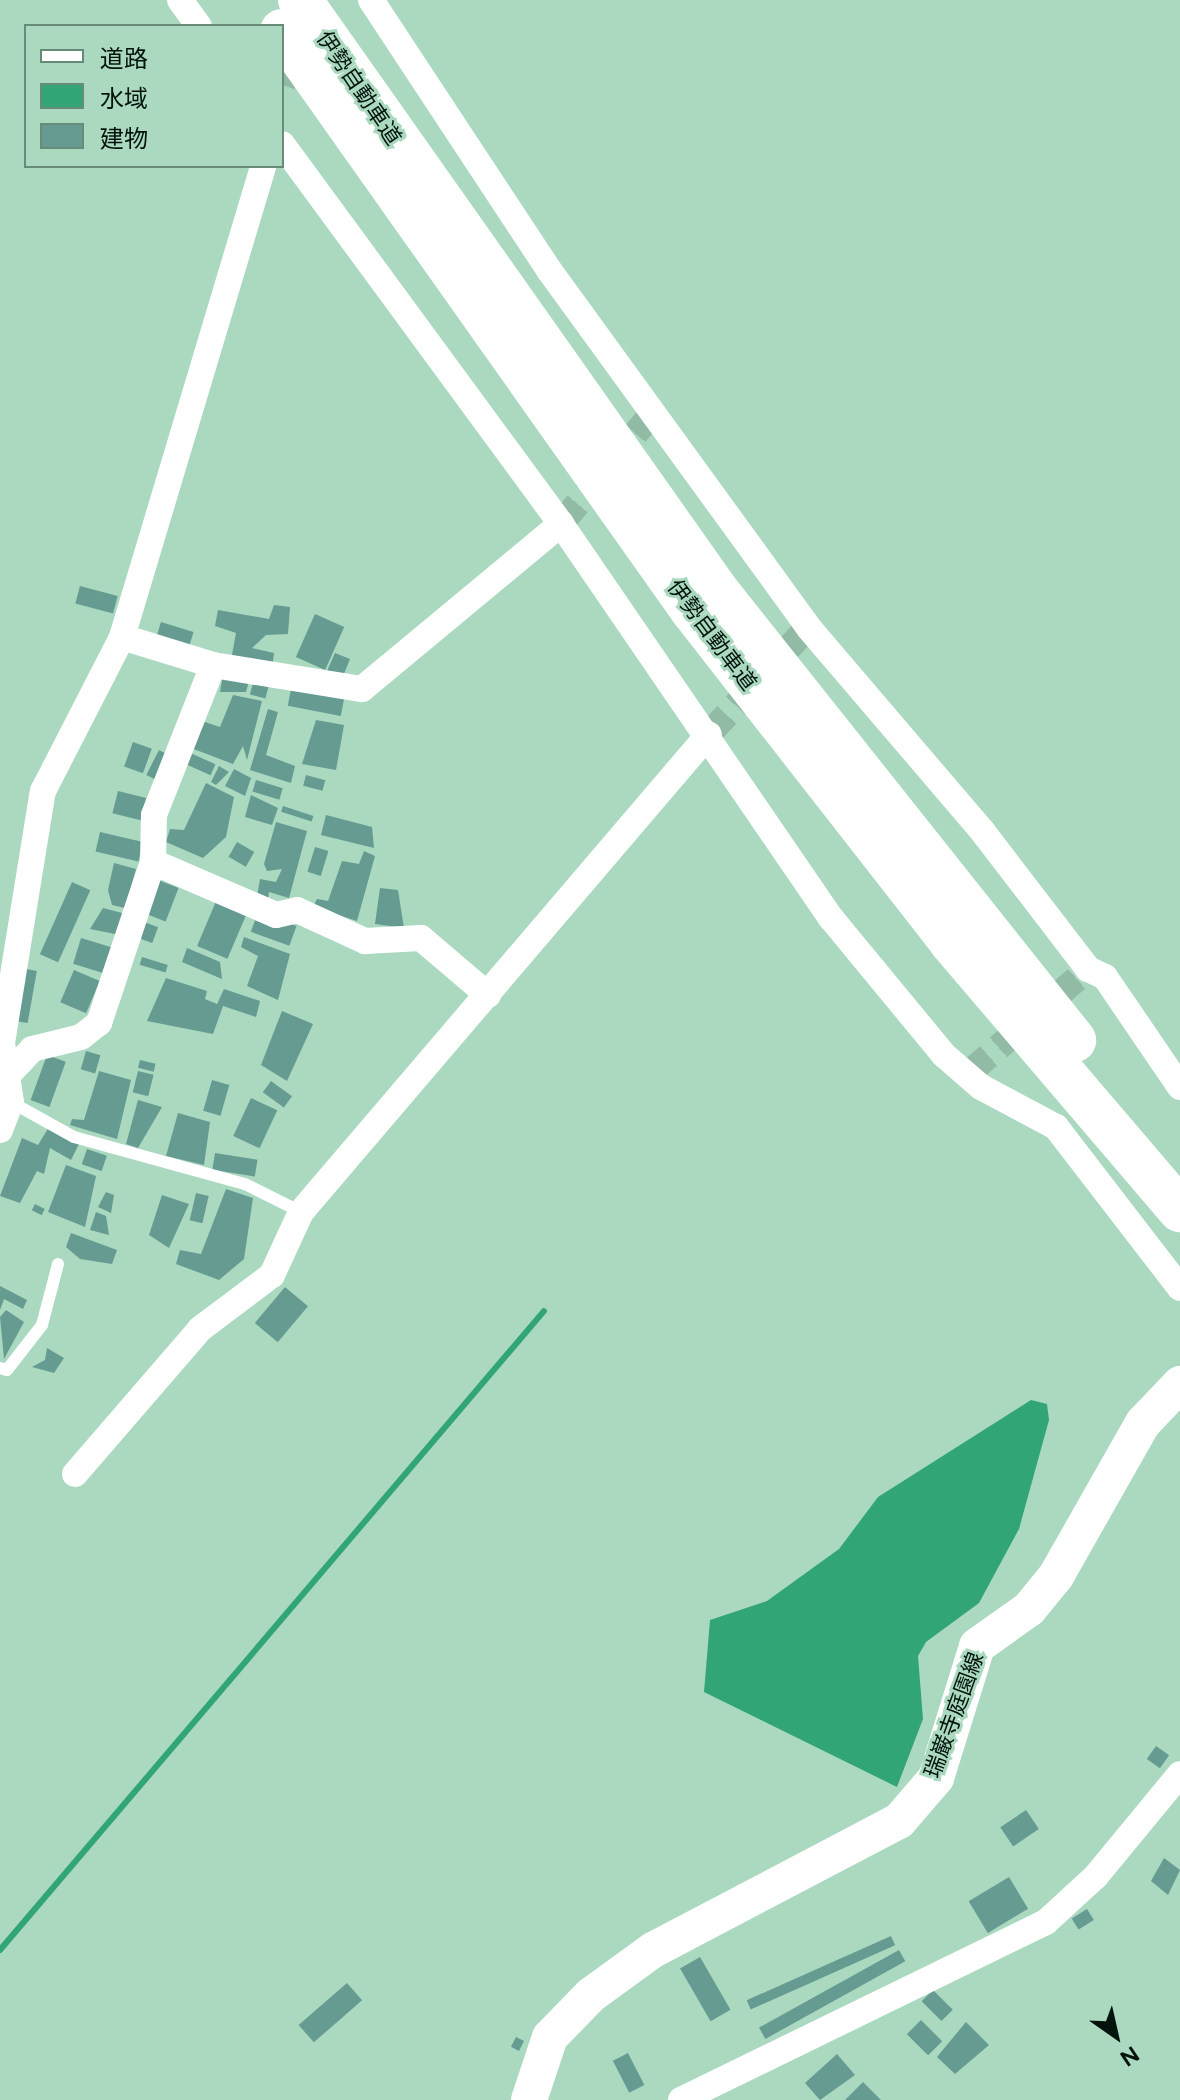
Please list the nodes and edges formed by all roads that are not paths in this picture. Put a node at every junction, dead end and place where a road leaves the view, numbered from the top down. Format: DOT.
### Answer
graph roads {
  1 [pos="180,0"];
  2 [pos="261,0"];
  3 [pos="300,0"];
  4 [pos="371,0"];
  5 [pos="198,24"];
  6 [pos="277,24"];
  7 [pos="284,34"];
  8 [pos="284,147"];
  9 [pos="262,168"];
  10 [pos="561,524"];
  11 [pos="122,637"];
  12 [pos="213,665"];
  13 [pos="709,734"];
  14 [pos="153,862"];
  15 [pos="488,995"];
  16 [pos="4,1072"];
  17 [pos="1180,1087"];
  18 [pos="11,1102"];
  19 [pos="0,1130"];
  20 [pos="1180,1163"];
  21 [pos="1180,1210"];
  22 [pos="301,1212"];
  23 [pos="58,1264"];
  24 [pos="1180,1288"];
  25 [pos="0,1368"];
  26 [pos="1180,1384"];
  27 [pos="75,1474"];
  28 [pos="1180,1774"];
  29 [pos="529,2100"];
  30 [pos="681,2100"];
  1 -- 5 [label="street"];
  2 -- 6 [label="highway"];
  3 -- 20 [label="highway, 伊勢自動車道"];
  4 -- 17 [label="street"];
  7 -- 21 [label="highway, 伊勢自動車道"];
  8 -- 10 [label="street"];
  9 -- 11 [label="street"];
  10 -- 12 [label="street"];
  10 -- 13 [label="street"];
  11 -- 12 [label="street"];
  11 -- 16 [label="street"];
  12 -- 14 [label="street"];
  13 -- 15 [label="street"];
  13 -- 24 [label="street"];
  14 -- 15 [label="street"];
  14 -- 16 [label="street"];
  15 -- 22 [label="street"];
  16 -- 18 [label="street"];
  18 -- 19 [label="street"];
  18 -- 22 [label="lane"];
  22 -- 27 [label="street"];
  23 -- 25 [label="lane"];
  26 -- 29 [label="main road, 瑞巌寺庭園線"];
  28 -- 30 [label="street"];
}
